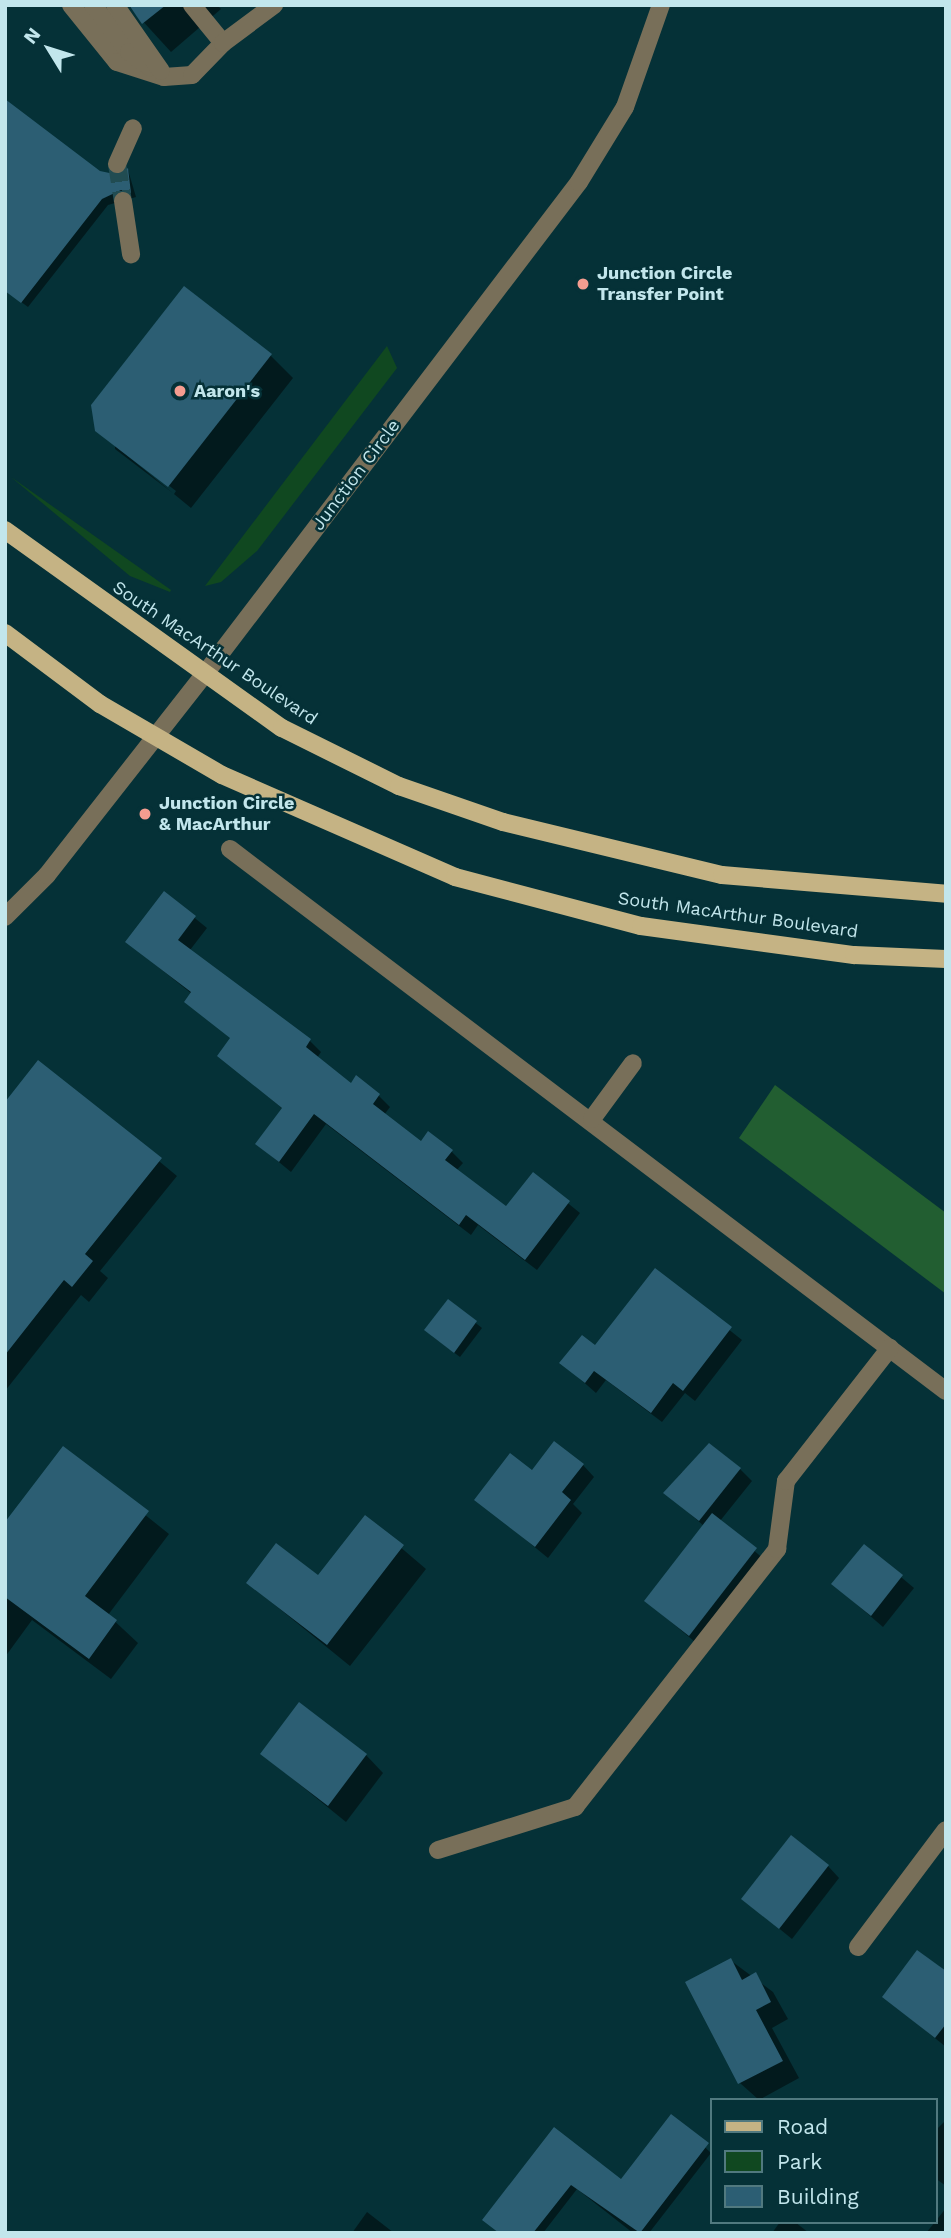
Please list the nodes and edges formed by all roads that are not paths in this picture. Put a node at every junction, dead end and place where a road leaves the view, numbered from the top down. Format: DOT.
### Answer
graph roads {
  1 [pos="71,5"];
  2 [pos="93,5"];
  3 [pos="115,5"];
  4 [pos="192,5"];
  5 [pos="274,5"];
  6 [pos="661,5"];
  7 [pos="223,43"];
  8 [pos="164,77"];
  9 [pos="133,128"];
  10 [pos="117,164"];
  11 [pos="123,201"];
  12 [pos="131,254"];
  13 [pos="5,530"];
  14 [pos="5,634"];
  15 [pos="204,676"];
  16 [pos="155,738"];
  17 [pos="230,849"];
  18 [pos="946,894"];
  19 [pos="5,917"];
  20 [pos="946,959"];
  21 [pos="633,1063"];
  22 [pos="592,1119"];
  23 [pos="890,1348"];
  24 [pos="946,1391"];
  25 [pos="946,1830"];
  26 [pos="438,1850"];
  27 [pos="858,1947"];
  1 -- 8 [label="street"];
  2 -- 8 [label="street"];
  3 -- 8 [label="street"];
  4 -- 7 [label="street"];
  5 -- 7 [label="street"];
  6 -- 15 [label="street, Junction Circle"];
  7 -- 8 [label="street"];
  9 -- 10 [label="street"];
  11 -- 12 [label="street"];
  13 -- 15 [label="main road, South MacArthur Boulevard"];
  14 -- 16 [label="main road, South MacArthur Boulevard"];
  15 -- 16 [label="street, Junction Circle"];
  15 -- 18 [label="main road, South MacArthur Boulevard"];
  16 -- 19 [label="street, Junction Circle"];
  16 -- 20 [label="main road, South MacArthur Boulevard"];
  17 -- 22 [label="street"];
  21 -- 22 [label="street"];
  22 -- 23 [label="street"];
  23 -- 24 [label="street"];
  23 -- 26 [label="street"];
  25 -- 27 [label="street"];
}
